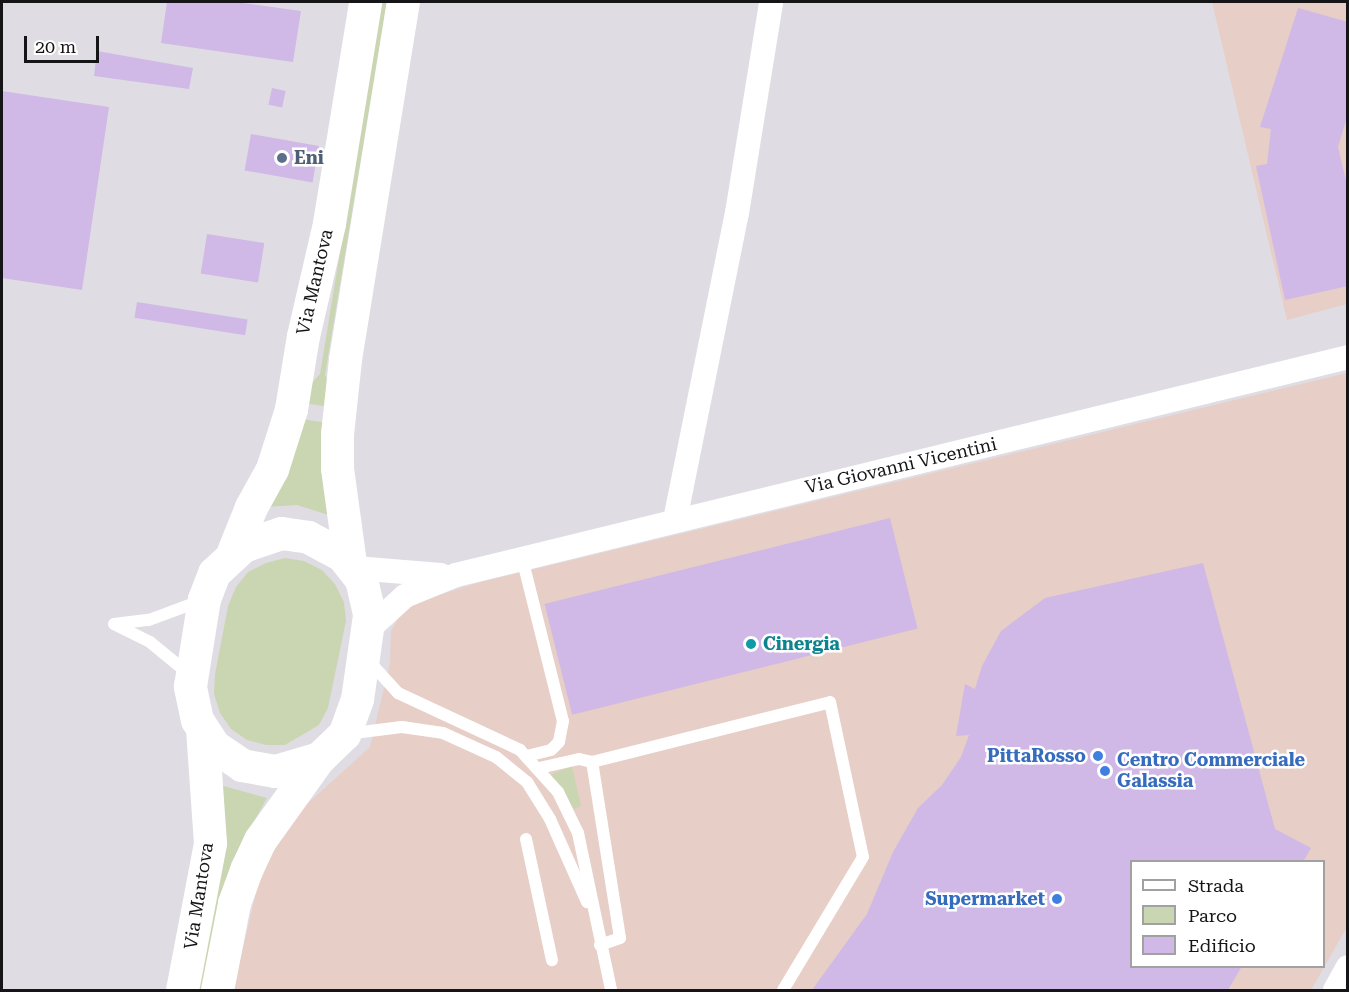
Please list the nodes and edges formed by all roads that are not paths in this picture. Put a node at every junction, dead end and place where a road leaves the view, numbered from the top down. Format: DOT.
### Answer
graph roads {
  1 [pos="365,2"];
  2 [pos="403,2"];
  3 [pos="771,2"];
  4 [pos="1347,357"];
  5 [pos="675,520"];
  6 [pos="233,552"];
  7 [pos="522,558"];
  8 [pos="352,566"];
  9 [pos="456,575"];
  10 [pos="204,599"];
  11 [pos="367,642"];
  12 [pos="190,675"];
  13 [pos="202,730"];
  14 [pos="344,734"];
  15 [pos="527,756"];
  16 [pos="320,758"];
  17 [pos="592,762"];
  18 [pos="539,768"];
  19 [pos="526,839"];
  20 [pos="595,920"];
  21 [pos="600,945"];
  22 [pos="552,960"];
  23 [pos="1347,967"];
  24 [pos="182,990"];
  25 [pos="217,990"];
  26 [pos="611,990"];
  27 [pos="783,990"];
  28 [pos="1335,990"];
  1 -- 6 [label="main road, Via Mantova"];
  2 -- 8 [label="main road, Via Mantova"];
  3 -- 5 [label="street"];
  4 -- 5 [label="street, Via Giovanni Vicentini"];
  5 -- 7 [label="street, Via Giovanni Vicentini"];
  6 -- 8 [label="main road, Via Mantova"];
  6 -- 10 [label="main road, Via Mantova"];
  7 -- 9 [label="street, Via Giovanni Vicentini"];
  7 -- 15 [label="lane"];
  8 -- 9 [label="street, Via Giovanni Vicentini"];
  8 -- 11 [label="main road, Via Mantova"];
  9 -- 11 [label="street, Via Giovanni Vicentini"];
  10 -- 12 [label="main road, Via Mantova"];
  10 -- 12 [label="lane"];
  11 -- 14 [label="main road, Via Mantova"];
  11 -- 15 [label="lane"];
  12 -- 13 [label="main road, Via Mantova"];
  13 -- 16 [label="main road, Via Mantova"];
  13 -- 24 [label="main road, Via Mantova"];
  14 -- 16 [label="main road, Via Mantova"];
  14 -- 20 [label="lane"];
  15 -- 18 [label="lane"];
  16 -- 25 [label="main road, Via Mantova"];
  17 -- 18 [label="lane"];
  17 -- 21 [label="lane"];
  17 -- 27 [label="lane"];
  18 -- 20 [label="lane"];
  19 -- 22 [label="lane"];
  20 -- 21 [label="lane"];
  21 -- 26 [label="lane"];
  23 -- 28 [label="street"];
}
